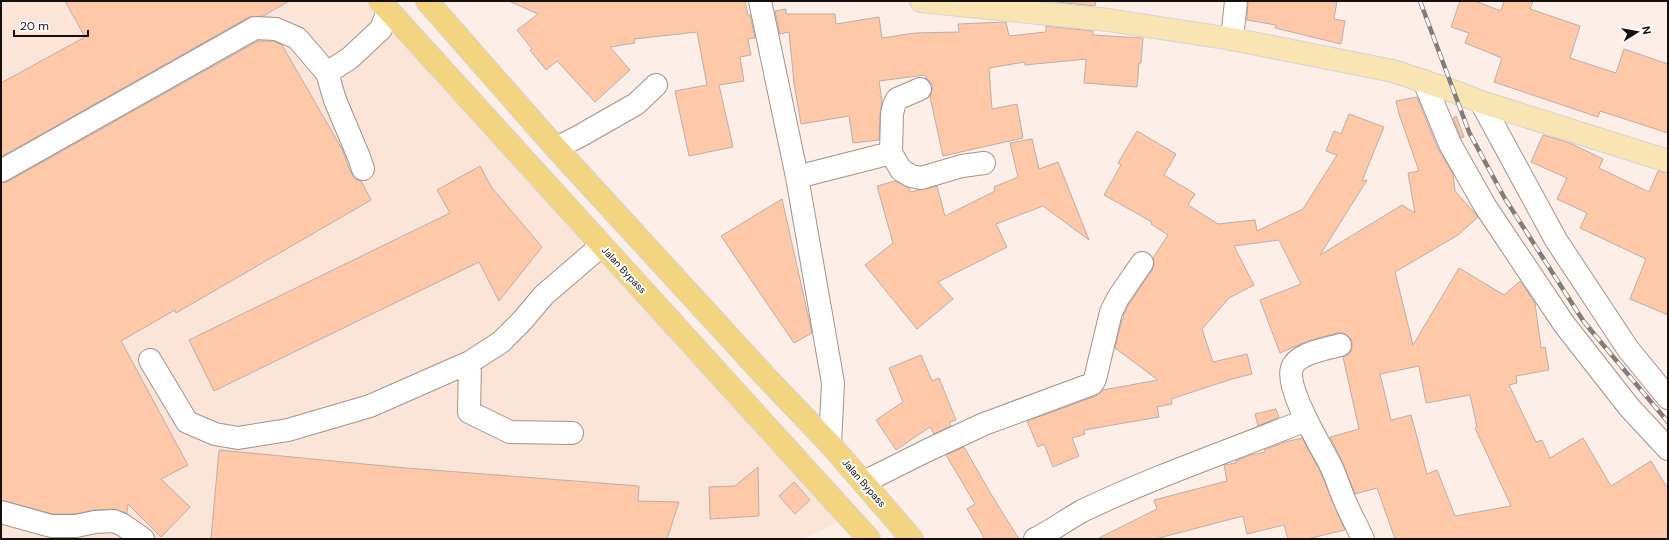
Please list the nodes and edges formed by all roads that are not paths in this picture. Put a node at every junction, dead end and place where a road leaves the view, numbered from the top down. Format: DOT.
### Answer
graph roads {
  1 [pos="427,1"];
  2 [pos="760,1"];
  3 [pos="921,1"];
  4 [pos="1236,1"];
  5 [pos="387,4"];
  6 [pos="1232,40"];
  7 [pos="327,73"];
  8 [pos="1424,81"];
  9 [pos="656,85"];
  10 [pos="920,89"];
  11 [pos="1481,102"];
  12 [pos="556,148"];
  13 [pos="891,153"];
  14 [pos="1668,161"];
  15 [pos="984,163"];
  16 [pos="363,169"];
  17 [pos="1,171"];
  18 [pos="797,177"];
  19 [pos="601,246"];
  20 [pos="1142,263"];
  21 [pos="1340,345"];
  22 [pos="150,360"];
  23 [pos="470,362"];
  24 [pos="1668,398"];
  25 [pos="1306,420"];
  26 [pos="572,433"];
  27 [pos="830,444"];
  28 [pos="1668,449"];
  29 [pos="864,482"];
  30 [pos="1,512"];
  31 [pos="142,539"];
  32 [pos="869,539"];
  33 [pos="912,539"];
  34 [pos="1035,539"];
  35 [pos="1363,539"];
  1 -- 12 [label="highway, Jalan Bypass"];
  2 -- 18 [label="street"];
  3 -- 6 [label="main road"];
  4 -- 6 [label="street"];
  5 -- 7 [label="street"];
  5 -- 19 [label="highway, Jalan Bypass"];
  6 -- 8 [label="main road"];
  7 -- 16 [label="street"];
  7 -- 17 [label="street"];
  8 -- 11 [label="main road"];
  8 -- 28 [label="street"];
  9 -- 12 [label="street"];
  10 -- 13 [label="street"];
  11 -- 14 [label="main road"];
  11 -- 24 [label="street"];
  12 -- 27 [label="highway, Jalan Bypass"];
  13 -- 15 [label="street"];
  13 -- 18 [label="street"];
  18 -- 27 [label="street"];
  19 -- 23 [label="street"];
  19 -- 32 [label="highway, Jalan Bypass"];
  20 -- 29 [label="street"];
  21 -- 25 [label="street"];
  22 -- 23 [label="street"];
  23 -- 26 [label="street"];
  25 -- 34 [label="street"];
  25 -- 35 [label="street"];
  27 -- 29 [label="highway, Jalan Bypass"];
  29 -- 33 [label="highway, Jalan Bypass"];
  30 -- 31 [label="street"];
}
